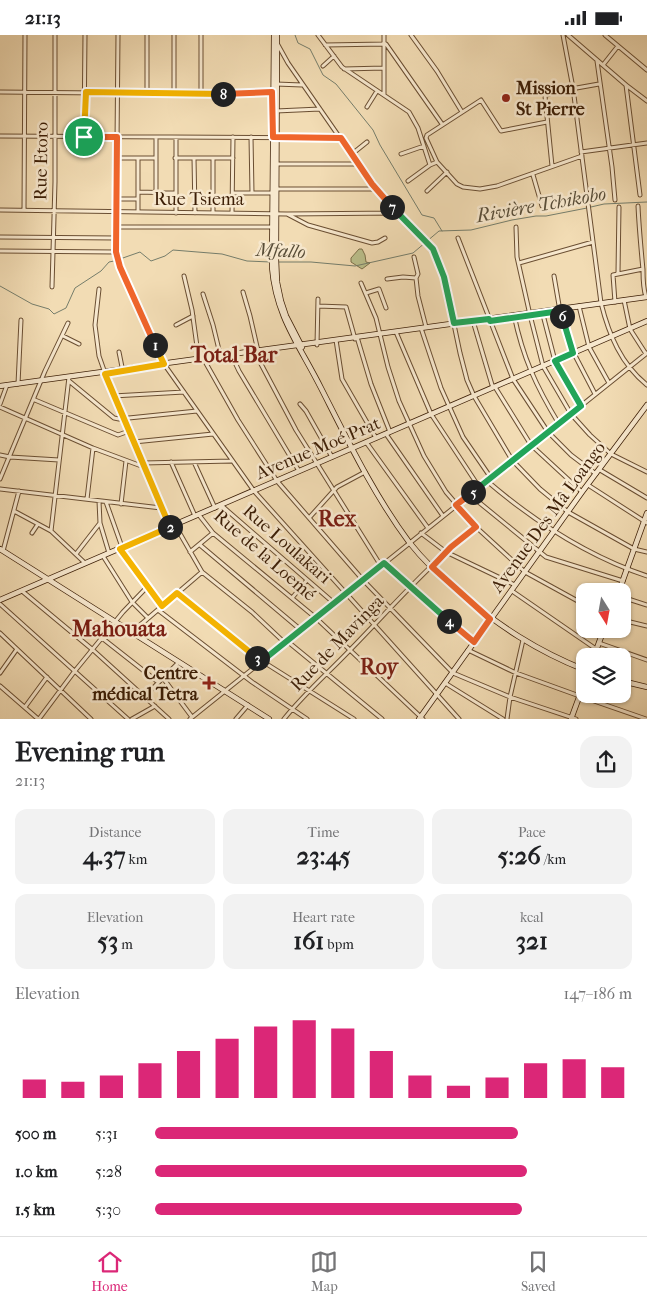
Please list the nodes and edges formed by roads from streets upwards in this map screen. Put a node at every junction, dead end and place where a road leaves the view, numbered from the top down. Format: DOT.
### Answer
graph roads {
  1 [pos="25,35"];
  2 [pos="55,35"];
  3 [pos="85,35"];
  4 [pos="118,35"];
  5 [pos="147,35"];
  6 [pos="174,35"];
  7 [pos="201,35"];
  8 [pos="275,35"];
  9 [pos="318,35"];
  10 [pos="384,35"];
  11 [pos="411,35"];
  12 [pos="563,35"];
  13 [pos="568,35"];
  14 [pos="605,35"];
  15 [pos="276,42"];
  16 [pos="384,44"];
  17 [pos="325,45"];
  18 [pos="618,46"];
  19 [pos="334,56"];
  20 [pos="597,61"];
  21 [pos="603,65"];
  22 [pos="323,66"];
  23 [pos="384,68"];
  24 [pos="344,69"];
  25 [pos="647,71"];
  26 [pos="274,84"];
  27 [pos="599,84"];
  28 [pos="303,85"];
  29 [pos="626,85"];
  30 [pos="573,88"];
  31 [pos="377,91"];
  32 [pos="0,92"];
  33 [pos="25,92"];
  34 [pos="55,92"];
  35 [pos="86,92"];
  36 [pos="272,92"];
  37 [pos="118,93"];
  38 [pos="146,94"];
  39 [pos="174,94"];
  40 [pos="201,94"];
  41 [pos="384,95"];
  42 [pos="646,100"];
  43 [pos="367,107"];
  44 [pos="320,109"];
  45 [pos="276,111"];
  46 [pos="462,112"];
  47 [pos="547,122"];
  48 [pos="442,125"];
  49 [pos="0,136"];
  50 [pos="25,136"];
  51 [pos="55,137"];
  52 [pos="84,137"];
  53 [pos="117,137"];
  54 [pos="156,137"];
  55 [pos="233,137"];
  56 [pos="251,137"];
  57 [pos="274,137"];
  58 [pos="176,138"];
  59 [pos="341,138"];
  60 [pos="367,142"];
  61 [pos="647,143"];
  62 [pos="634,144"];
  63 [pos="424,146"];
  64 [pos="609,148"];
  65 [pos="401,154"];
  66 [pos="581,154"];
  67 [pos="352,155"];
  68 [pos="117,158"];
  69 [pos="138,158"];
  70 [pos="156,158"];
  71 [pos="175,158"];
  72 [pos="194,158"];
  73 [pos="213,158"];
  74 [pos="233,158"];
  75 [pos="437,162"];
  76 [pos="276,164"];
  77 [pos="358,164"];
  78 [pos="430,165"];
  79 [pos="552,167"];
  80 [pos="447,172"];
  81 [pos="533,175"];
  82 [pos="408,181"];
  83 [pos="376,189"];
  84 [pos="274,191"];
  85 [pos="427,191"];
  86 [pos="138,192"];
  87 [pos="156,193"];
  88 [pos="176,193"];
  89 [pos="232,193"];
  90 [pos="252,193"];
  91 [pos="640,195"];
  92 [pos="117,199"];
  93 [pos="138,199"];
  94 [pos="615,200"];
  95 [pos="542,206"];
  96 [pos="638,206"];
  97 [pos="619,207"];
  98 [pos="0,210"];
  99 [pos="24,210"];
  100 [pos="54,211"];
  101 [pos="116,212"];
  102 [pos="138,212"];
  103 [pos="176,213"];
  104 [pos="195,213"];
  105 [pos="213,213"];
  106 [pos="232,213"];
  107 [pos="274,213"];
  108 [pos="397,213"];
  109 [pos="287,214"];
  110 [pos="120,227"];
  111 [pos="272,227"];
  112 [pos="516,227"];
  113 [pos="0,237"];
  114 [pos="53,237"];
  115 [pos="116,238"];
  116 [pos="385,238"];
  117 [pos="458,238"];
  118 [pos="593,242"];
  119 [pos="0,251"];
  120 [pos="54,251"];
  121 [pos="116,252"];
  122 [pos="414,257"];
  123 [pos="519,263"];
  124 [pos="643,269"];
  125 [pos="618,273"];
  126 [pos="184,276"];
  127 [pos="554,276"];
  128 [pos="416,278"];
  129 [pos="387,279"];
  130 [pos="361,283"];
  131 [pos="52,287"];
  132 [pos="99,289"];
  133 [pos="243,292"];
  134 [pos="366,293"];
  135 [pos="203,294"];
  136 [pos="647,298"];
  137 [pos="318,299"];
  138 [pos="624,301"];
  139 [pos="615,302"];
  140 [pos="601,305"];
  141 [pos="318,306"];
  142 [pos="386,308"];
  143 [pos="579,308"];
  144 [pos="560,310"];
  145 [pos="542,312"];
  146 [pos="530,314"];
  147 [pos="193,316"];
  148 [pos="514,316"];
  149 [pos="21,320"];
  150 [pos="490,320"];
  151 [pos="647,321"];
  152 [pos="473,322"];
  153 [pos="68,323"];
  154 [pos="454,324"];
  155 [pos="176,325"];
  156 [pos="423,328"];
  157 [pos="630,329"];
  158 [pos="396,333"];
  159 [pos="380,335"];
  160 [pos="63,336"];
  161 [pos="611,337"];
  162 [pos="296,338"];
  163 [pos="356,338"];
  164 [pos="336,341"];
  165 [pos="309,343"];
  166 [pos="317,343"];
  167 [pos="80,344"];
  168 [pos="290,346"];
  169 [pos="300,347"];
  170 [pos="589,347"];
  171 [pos="119,352"];
  172 [pos="257,352"];
  173 [pos="573,353"];
  174 [pos="647,354"];
  175 [pos="232,355"];
  176 [pos="221,357"];
  177 [pos="201,360"];
  178 [pos="555,361"];
  179 [pos="165,365"];
  180 [pos="543,366"];
  181 [pos="629,367"];
  182 [pos="123,371"];
  183 [pos="530,372"];
  184 [pos="105,373"];
  185 [pos="69,379"];
  186 [pos="513,379"];
  187 [pos="41,382"];
  188 [pos="610,383"];
  189 [pos="18,384"];
  190 [pos="647,385"];
  191 [pos="7,386"];
  192 [pos="0,387"];
  193 [pos="495,387"];
  194 [pos="184,392"];
  195 [pos="595,394"];
  196 [pos="113,396"];
  197 [pos="474,396"];
  198 [pos="35,399"];
  199 [pos="300,404"];
  200 [pos="0,405"];
  201 [pos="647,405"];
  202 [pos="581,406"];
  203 [pos="449,407"];
  204 [pos="197,411"];
  205 [pos="65,412"];
  206 [pos="642,412"];
  207 [pos="432,414"];
  208 [pos="571,414"];
  209 [pos="647,416"];
  210 [pos="26,419"];
  211 [pos="123,419"];
  212 [pos="559,423"];
  213 [pos="409,424"];
  214 [pos="129,431"];
  215 [pos="548,432"];
  216 [pos="388,433"];
  217 [pos="214,434"];
  218 [pos="62,435"];
  219 [pos="376,438"];
  220 [pos="134,442"];
  221 [pos="366,443"];
  222 [pos="531,445"];
  223 [pos="93,448"];
  224 [pos="352,449"];
  225 [pos="611,454"];
  226 [pos="0,455"];
  227 [pos="10,457"];
  228 [pos="332,457"];
  229 [pos="59,460"];
  230 [pos="126,461"];
  231 [pos="233,461"];
  232 [pos="512,461"];
  233 [pos="171,462"];
  234 [pos="194,462"];
  235 [pos="317,464"];
  236 [pos="144,465"];
  237 [pos="600,470"];
  238 [pos="299,471"];
  239 [pos="364,472"];
  240 [pos="647,472"];
  241 [pos="596,475"];
  242 [pos="491,478"];
  243 [pos="0,479"];
  244 [pos="277,481"];
  245 [pos="487,481"];
  246 [pos="588,485"];
  247 [pos="479,487"];
  248 [pos="0,489"];
  249 [pos="19,491"];
  250 [pos="254,491"];
  251 [pos="334,491"];
  252 [pos="582,492"];
  253 [pos="55,495"];
  254 [pos="470,495"];
  255 [pos="647,498"];
  256 [pos="87,499"];
  257 [pos="99,501"];
  258 [pos="106,502"];
  259 [pos="122,504"];
  260 [pos="456,505"];
  261 [pos="222,506"];
  262 [pos="161,508"];
  263 [pos="215,508"];
  264 [pos="14,511"];
  265 [pos="568,512"];
  266 [pos="647,513"];
  267 [pos="197,516"];
  268 [pos="443,516"];
  269 [pos="309,518"];
  270 [pos="100,523"];
  271 [pos="645,523"];
  272 [pos="38,524"];
  273 [pos="172,526"];
  274 [pos="476,527"];
  275 [pos="428,528"];
  276 [pos="51,531"];
  277 [pos="554,532"];
  278 [pos="32,533"];
  279 [pos="214,533"];
  280 [pos="421,533"];
  281 [pos="410,543"];
  282 [pos="200,545"];
  283 [pos="121,548"];
  284 [pos="634,549"];
  285 [pos="1,550"];
  286 [pos="446,552"];
  287 [pos="540,552"];
  288 [pos="647,552"];
  289 [pos="109,553"];
  290 [pos="190,553"];
  291 [pos="76,554"];
  292 [pos="103,556"];
  293 [pos="85,563"];
  294 [pos="382,565"];
  295 [pos="432,567"];
  296 [pos="627,569"];
  297 [pos="202,571"];
  298 [pos="525,572"];
  299 [pos="647,576"];
  300 [pos="48,580"];
  301 [pos="306,580"];
  302 [pos="363,580"];
  303 [pos="622,581"];
  304 [pos="148,586"];
  305 [pos="515,586"];
  306 [pos="410,588"];
  307 [pos="22,591"];
  308 [pos="512,591"];
  309 [pos="177,593"];
  310 [pos="346,594"];
  311 [pos="292,598"];
  312 [pos="576,600"];
  313 [pos="631,600"];
  314 [pos="0,601"];
  315 [pos="132,602"];
  316 [pos="334,603"];
  317 [pos="647,605"];
  318 [pos="162,606"];
  319 [pos="390,609"];
  320 [pos="158,610"];
  321 [pos="148,618"];
  322 [pos="316,618"];
  323 [pos="490,619"];
  324 [pos="115,622"];
  325 [pos="631,622"];
  326 [pos="374,625"];
  327 [pos="647,626"];
  328 [pos="301,630"];
  329 [pos="0,633"];
  330 [pos="132,633"];
  331 [pos="102,638"];
  332 [pos="601,638"];
  333 [pos="523,640"];
  334 [pos="286,642"];
  335 [pos="474,642"];
  336 [pos="599,643"];
  337 [pos="595,648"];
  338 [pos="596,648"];
  339 [pos="17,649"];
  340 [pos="93,649"];
  341 [pos="350,650"];
  342 [pos="468,650"];
  343 [pos="647,660"];
  344 [pos="262,661"];
  345 [pos="178,663"];
  346 [pos="576,666"];
  347 [pos="74,672"];
  348 [pos="0,673"];
  349 [pos="326,673"];
  350 [pos="452,673"];
  351 [pos="516,673"];
  352 [pos="245,676"];
  353 [pos="47,677"];
  354 [pos="163,678"];
  355 [pos="158,682"];
  356 [pos="445,683"];
  357 [pos="631,683"];
  358 [pos="0,686"];
  359 [pos="647,687"];
  360 [pos="61,689"];
  361 [pos="225,691"];
  362 [pos="308,691"];
  363 [pos="437,694"];
  364 [pos="576,695"];
  365 [pos="145,696"];
  366 [pos="510,697"];
  367 [pos="578,703"];
  368 [pos="600,703"];
  369 [pos="156,705"];
  370 [pos="248,705"];
  371 [pos="25,707"];
  372 [pos="292,709"];
  373 [pos="191,718"];
  374 [pos="421,718"];
  375 [pos="573,718"];
  376 [pos="39,719"];
  377 [pos="91,719"];
  378 [pos="128,719"];
  379 [pos="132,719"];
  380 [pos="169,719"];
  381 [pos="236,719"];
  382 [pos="269,719"];
  383 [pos="284,719"];
  384 [pos="307,719"];
  385 [pos="354,719"];
  386 [pos="382,719"];
  387 [pos="459,719"];
  388 [pos="503,719"];
  389 [pos="507,719"];
  390 [pos="646,719"];
  1 -- 33 [label="street"];
  2 -- 34 [label="street, Rue Etoro"];
  3 -- 35 [label="street"];
  4 -- 37 [label="street"];
  5 -- 38 [label="street"];
  6 -- 39 [label="street"];
  7 -- 40 [label="street"];
  8 -- 15 [label="street"];
  8 -- 26 [label="street"];
  9 -- 17 [label="street"];
  10 -- 16 [label="street"];
  11 -- 46 [label="street"];
  12 -- 30 [label="street"];
  13 -- 20 [label="street"];
  14 -- 18 [label="street"];
  15 -- 26 [label="street"];
  15 -- 28 [label="street"];
  16 -- 17 [label="street"];
  16 -- 23 [label="street"];
  16 -- 48 [label="street"];
  17 -- 19 [label="street"];
  18 -- 21 [label="street"];
  18 -- 25 [label="street"];
  19 -- 22 [label="street"];
  19 -- 24 [label="street"];
  20 -- 21 [label="street"];
  20 -- 27 [label="street"];
  21 -- 29 [label="street"];
  23 -- 24 [label="street"];
  23 -- 41 [label="street"];
  24 -- 31 [label="street"];
  26 -- 28 [label="street"];
  26 -- 36 [label="street"];
  26 -- 45 [label="street"];
  27 -- 30 [label="street"];
  27 -- 64 [label="street"];
  28 -- 44 [label="street"];
  29 -- 42 [label="street"];
  29 -- 62 [label="street"];
  30 -- 47 [label="street"];
  30 -- 66 [label="street"];
  31 -- 41 [label="street"];
  31 -- 43 [label="street"];
  32 -- 33 [label="street"];
  33 -- 34 [label="street"];
  33 -- 50 [label="street"];
  34 -- 35 [label="street"];
  34 -- 51 [label="street, Rue Etoro"];
  35 -- 37 [label="street"];
  35 -- 52 [label="street"];
  36 -- 40 [label="street"];
  36 -- 57 [label="street"];
  37 -- 38 [label="street"];
  37 -- 53 [label="street"];
  38 -- 39 [label="street"];
  39 -- 40 [label="street"];
  41 -- 63 [label="street"];
  44 -- 45 [label="street"];
  44 -- 59 [label="street"];
  45 -- 57 [label="street"];
  46 -- 47 [label="street"];
  46 -- 48 [label="street"];
  47 -- 79 [label="street"];
  48 -- 75 [label="street"];
  49 -- 50 [label="street"];
  50 -- 51 [label="street"];
  50 -- 99 [label="street"];
  51 -- 52 [label="street"];
  51 -- 100 [label="street, Rue Etoro"];
  52 -- 53 [label="street"];
  53 -- 54 [label="street"];
  53 -- 68 [label="street"];
  54 -- 58 [label="street"];
  54 -- 70 [label="street"];
  55 -- 56 [label="street"];
  55 -- 58 [label="street"];
  55 -- 74 [label="street"];
  56 -- 57 [label="street"];
  56 -- 90 [label="street"];
  57 -- 59 [label="street"];
  57 -- 76 [label="street"];
  57 -- 84 [label="street"];
  58 -- 71 [label="street"];
  59 -- 67 [label="street"];
  60 -- 67 [label="street"];
  61 -- 62 [label="street"];
  62 -- 64 [label="street"];
  62 -- 91 [label="street"];
  63 -- 65 [label="street"];
  63 -- 78 [label="street"];
  64 -- 66 [label="street"];
  64 -- 94 [label="street"];
  66 -- 79 [label="street"];
  66 -- 118 [label="street"];
  67 -- 77 [label="street"];
  68 -- 69 [label="street"];
  68 -- 92 [label="street"];
  69 -- 70 [label="street"];
  69 -- 86 [label="street"];
  70 -- 87 [label="street"];
  71 -- 72 [label="street"];
  71 -- 88 [label="street"];
  72 -- 73 [label="street"];
  72 -- 104 [label="street"];
  73 -- 74 [label="street"];
  73 -- 105 [label="street"];
  74 -- 89 [label="street"];
  75 -- 78 [label="street"];
  75 -- 80 [label="street"];
  76 -- 77 [label="street"];
  76 -- 84 [label="street"];
  77 -- 83 [label="street"];
  78 -- 82 [label="street"];
  79 -- 81 [label="street"];
  80 -- 81 [label="street"];
  80 -- 85 [label="street"];
  81 -- 95 [label="street"];
  83 -- 84 [label="street"];
  83 -- 108 [label="street"];
  84 -- 90 [label="street"];
  84 -- 107 [label="street"];
  86 -- 87 [label="street"];
  86 -- 93 [label="street"];
  87 -- 88 [label="street"];
  88 -- 103 [label="street"];
  89 -- 90 [label="street"];
  89 -- 106 [label="street"];
  92 -- 93 [label="street"];
  92 -- 101 [label="street"];
  93 -- 102 [label="street"];
  96 -- 124 [label="street"];
  97 -- 125 [label="street"];
  98 -- 99 [label="street, Rue Tsiema"];
  99 -- 100 [label="street, Rue Tsiema"];
  100 -- 101 [label="street, Rue Tsiema"];
  100 -- 114 [label="street, Rue Etoro"];
  101 -- 102 [label="street, Rue Tsiema"];
  101 -- 115 [label="street"];
  102 -- 103 [label="street, Rue Tsiema"];
  103 -- 104 [label="street, Rue Tsiema"];
  104 -- 105 [label="street, Rue Tsiema"];
  105 -- 106 [label="street, Rue Tsiema"];
  106 -- 107 [label="street, Rue Tsiema"];
  107 -- 109 [label="street, Rue Tsiema"];
  107 -- 111 [label="street"];
  107 -- 162 [label="street"];
  108 -- 109 [label="street, Rue Tsiema"];
  108 -- 154 [label="street"];
  109 -- 116 [label="street"];
  110 -- 111 [label="street"];
  111 -- 162 [label="street"];
  112 -- 123 [label="street"];
  113 -- 114 [label="street"];
  114 -- 115 [label="street"];
  114 -- 120 [label="street, Rue Etoro"];
  115 -- 121 [label="street"];
  117 -- 150 [label="street"];
  118 -- 123 [label="street"];
  118 -- 140 [label="street"];
  119 -- 120 [label="street"];
  120 -- 121 [label="street"];
  120 -- 131 [label="street, Rue Etoro"];
  121 -- 179 [label="street"];
  122 -- 128 [label="street"];
  123 -- 146 [label="street"];
  124 -- 125 [label="street"];
  124 -- 136 [label="street"];
  125 -- 139 [label="street"];
  126 -- 147 [label="street"];
  127 -- 144 [label="street"];
  128 -- 129 [label="street"];
  128 -- 156 [label="street"];
  130 -- 134 [label="street"];
  132 -- 184 [label="street"];
  133 -- 172 [label="street"];
  134 -- 142 [label="street"];
  134 -- 159 [label="street"];
  135 -- 176 [label="street"];
  136 -- 138 [label="street"];
  137 -- 141 [label="street"];
  138 -- 139 [label="street"];
  138 -- 140 [label="street"];
  138 -- 157 [label="street"];
  139 -- 140 [label="street"];
  140 -- 143 [label="street"];
  140 -- 161 [label="street"];
  141 -- 163 [label="street"];
  141 -- 166 [label="street"];
  143 -- 144 [label="street"];
  143 -- 170 [label="street"];
  144 -- 145 [label="street"];
  144 -- 173 [label="street"];
  145 -- 146 [label="street"];
  145 -- 178 [label="street"];
  146 -- 148 [label="street"];
  146 -- 180 [label="street"];
  147 -- 155 [label="street"];
  147 -- 177 [label="street"];
  148 -- 150 [label="street"];
  148 -- 183 [label="street"];
  149 -- 189 [label="street"];
  150 -- 152 [label="street"];
  150 -- 186 [label="street"];
  151 -- 157 [label="street, Avenue Moé Prat"];
  152 -- 154 [label="street"];
  152 -- 193 [label="street"];
  153 -- 160 [label="street"];
  154 -- 156 [label="street"];
  154 -- 197 [label="street"];
  156 -- 158 [label="street"];
  156 -- 203 [label="street"];
  157 -- 161 [label="street, Avenue Moé Prat"];
  157 -- 174 [label="street"];
  158 -- 159 [label="street"];
  158 -- 207 [label="street"];
  159 -- 163 [label="street"];
  159 -- 213 [label="street"];
  160 -- 167 [label="street"];
  160 -- 187 [label="street"];
  161 -- 170 [label="street, Avenue Moé Prat"];
  161 -- 181 [label="street"];
  162 -- 165 [label="street"];
  162 -- 168 [label="street"];
  162 -- 169 [label="street"];
  163 -- 164 [label="street"];
  163 -- 216 [label="street"];
  164 -- 166 [label="street"];
  164 -- 219 [label="street"];
  165 -- 166 [label="street"];
  165 -- 169 [label="street"];
  166 -- 169 [label="street"];
  168 -- 169 [label="street"];
  168 -- 172 [label="street"];
  169 -- 172 [label="street"];
  169 -- 224 [label="street"];
  170 -- 173 [label="street, Avenue Moé Prat"];
  170 -- 188 [label="street"];
  171 -- 182 [label="street"];
  172 -- 175 [label="street"];
  172 -- 235 [label="street"];
  173 -- 178 [label="street, Avenue Moé Prat"];
  173 -- 195 [label="street"];
  174 -- 181 [label="street"];
  175 -- 176 [label="street"];
  175 -- 238 [label="street"];
  176 -- 177 [label="street"];
  177 -- 179 [label="street"];
  177 -- 244 [label="street"];
  178 -- 180 [label="street, Avenue Moé Prat"];
  178 -- 202 [label="street"];
  179 -- 182 [label="street"];
  179 -- 194 [label="street"];
  180 -- 183 [label="street, Avenue Moé Prat"];
  180 -- 208 [label="street"];
  181 -- 188 [label="street"];
  181 -- 190 [label="street"];
  182 -- 184 [label="street"];
  183 -- 186 [label="street, Avenue Moé Prat"];
  183 -- 212 [label="street"];
  184 -- 185 [label="street"];
  184 -- 196 [label="street"];
  185 -- 187 [label="street"];
  185 -- 205 [label="street"];
  185 -- 211 [label="street"];
  186 -- 193 [label="street, Avenue Moé Prat"];
  186 -- 215 [label="street"];
  187 -- 189 [label="street"];
  187 -- 191 [label="street"];
  187 -- 198 [label="street"];
  188 -- 195 [label="street"];
  189 -- 191 [label="street"];
  191 -- 192 [label="street"];
  191 -- 200 [label="street"];
  193 -- 197 [label="street, Avenue Moé Prat"];
  193 -- 222 [label="street"];
  194 -- 196 [label="street"];
  194 -- 204 [label="street"];
  195 -- 202 [label="street"];
  196 -- 211 [label="street"];
  197 -- 203 [label="street, Avenue Moé Prat"];
  197 -- 232 [label="street"];
  198 -- 205 [label="street"];
  198 -- 210 [label="street"];
  199 -- 228 [label="street"];
  200 -- 210 [label="street"];
  201 -- 206 [label="street, Avenue Des Mâ Loango"];
  202 -- 208 [label="street"];
  203 -- 207 [label="street, Avenue Moé Prat"];
  203 -- 242 [label="street"];
  204 -- 211 [label="street"];
  204 -- 217 [label="street"];
  205 -- 214 [label="street"];
  205 -- 218 [label="street"];
  206 -- 209 [label="street"];
  206 -- 225 [label="street, Avenue Des Mâ Loango"];
  207 -- 213 [label="street, Avenue Moé Prat"];
  207 -- 247 [label="street"];
  208 -- 212 [label="street"];
  208 -- 225 [label="street"];
  210 -- 218 [label="street"];
  210 -- 227 [label="street"];
  211 -- 214 [label="street"];
  212 -- 215 [label="street"];
  213 -- 216 [label="street, Avenue Moé Prat"];
  213 -- 260 [label="street"];
  214 -- 220 [label="street"];
  215 -- 222 [label="street"];
  215 -- 241 [label="street"];
  216 -- 219 [label="street, Avenue Moé Prat"];
  216 -- 268 [label="street"];
  217 -- 220 [label="street"];
  217 -- 231 [label="street"];
  218 -- 223 [label="street"];
  218 -- 229 [label="street"];
  219 -- 221 [label="street, Avenue Moé Prat"];
  220 -- 236 [label="street"];
  221 -- 224 [label="street, Avenue Moé Prat"];
  221 -- 275 [label="street"];
  222 -- 232 [label="street"];
  222 -- 252 [label="street"];
  223 -- 230 [label="street"];
  223 -- 256 [label="street"];
  224 -- 228 [label="street, Avenue Moé Prat"];
  224 -- 239 [label="street"];
  225 -- 237 [label="street, Avenue Des Mâ Loango"];
  225 -- 240 [label="street"];
  226 -- 227 [label="street"];
  227 -- 229 [label="street"];
  227 -- 243 [label="street"];
  228 -- 235 [label="street, Avenue Moé Prat"];
  229 -- 253 [label="street"];
  230 -- 236 [label="street"];
  230 -- 259 [label="street"];
  231 -- 234 [label="street"];
  231 -- 250 [label="street"];
  232 -- 242 [label="street"];
  232 -- 265 [label="street"];
  233 -- 234 [label="street"];
  233 -- 236 [label="street"];
  233 -- 267 [label="street, Rue de la Loemé"];
  234 -- 263 [label="street"];
  235 -- 238 [label="street, Avenue Moé Prat"];
  235 -- 251 [label="street"];
  236 -- 262 [label="street"];
  237 -- 241 [label="street, Avenue Des Mâ Loango"];
  237 -- 255 [label="street"];
  238 -- 244 [label="street, Avenue Moé Prat"];
  239 -- 251 [label="street"];
  239 -- 281 [label="street"];
  241 -- 246 [label="street, Avenue Des Mâ Loango"];
  242 -- 245 [label="street"];
  244 -- 250 [label="street, Avenue Moé Prat"];
  244 -- 269 [label="street"];
  245 -- 247 [label="street"];
  245 -- 277 [label="street"];
  246 -- 252 [label="street, Avenue Des Mâ Loango"];
  246 -- 271 [label="street"];
  247 -- 254 [label="street"];
  248 -- 249 [label="street"];
  249 -- 253 [label="street"];
  249 -- 264 [label="street"];
  250 -- 261 [label="street, Avenue Moé Prat"];
  250 -- 310 [label="street"];
  251 -- 269 [label="street"];
  251 -- 294 [label="street"];
  252 -- 265 [label="street, Avenue Des Mâ Loango"];
  253 -- 256 [label="street"];
  253 -- 276 [label="street"];
  254 -- 260 [label="street"];
  254 -- 287 [label="street"];
  256 -- 257 [label="street"];
  257 -- 258 [label="street"];
  257 -- 270 [label="street"];
  258 -- 259 [label="street"];
  258 -- 283 [label="street"];
  259 -- 262 [label="street"];
  260 -- 268 [label="street"];
  260 -- 274 [label="street"];
  261 -- 263 [label="street, Avenue Moé Prat"];
  261 -- 301 [label="street, Rue Loulakari"];
  262 -- 273 [label="street"];
  263 -- 267 [label="street, Avenue Moé Prat"];
  264 -- 272 [label="street"];
  264 -- 285 [label="street"];
  265 -- 277 [label="street, Avenue Des Mâ Loango"];
  265 -- 284 [label="street"];
  266 -- 271 [label="street"];
  267 -- 273 [label="street, Avenue Moé Prat"];
  267 -- 279 [label="street, Rue de la Loemé"];
  268 -- 275 [label="street"];
  269 -- 302 [label="street"];
  270 -- 289 [label="street"];
  270 -- 291 [label="street"];
  271 -- 284 [label="street"];
  272 -- 276 [label="street"];
  272 -- 278 [label="street"];
  273 -- 283 [label="street, Avenue Moé Prat"];
  273 -- 290 [label="street"];
  274 -- 286 [label="street, Rue de Mavinga"];
  274 -- 298 [label="street"];
  275 -- 280 [label="street"];
  276 -- 291 [label="street"];
  277 -- 287 [label="street, Avenue Des Mâ Loango"];
  277 -- 296 [label="street"];
  279 -- 282 [label="street"];
  279 -- 311 [label="street, Rue de la Loemé"];
  280 -- 281 [label="street"];
  280 -- 286 [label="street"];
  281 -- 294 [label="street"];
  281 -- 295 [label="street"];
  282 -- 290 [label="street"];
  282 -- 328 [label="street"];
  283 -- 289 [label="street, Avenue Moé Prat"];
  283 -- 304 [label="street"];
  284 -- 288 [label="street"];
  284 -- 296 [label="street"];
  285 -- 300 [label="street"];
  286 -- 295 [label="street, Rue de Mavinga"];
  286 -- 305 [label="street"];
  287 -- 298 [label="street, Avenue Des Mâ Loango"];
  287 -- 303 [label="street"];
  289 -- 292 [label="street, Avenue Moé Prat"];
  290 -- 297 [label="street"];
  291 -- 293 [label="street"];
  292 -- 293 [label="street, Avenue Moé Prat"];
  292 -- 315 [label="street"];
  293 -- 300 [label="street, Avenue Moé Prat"];
  294 -- 302 [label="street"];
  294 -- 306 [label="street"];
  295 -- 306 [label="street, Rue de Mavinga"];
  295 -- 323 [label="street"];
  296 -- 299 [label="street"];
  296 -- 303 [label="street"];
  297 -- 309 [label="street"];
  297 -- 334 [label="street"];
  298 -- 305 [label="street, Avenue Des Mâ Loango"];
  298 -- 312 [label="street"];
  300 -- 307 [label="street, Avenue Moé Prat"];
  300 -- 324 [label="street"];
  301 -- 311 [label="street"];
  301 -- 316 [label="street, Rue Loulakari"];
  302 -- 310 [label="street"];
  302 -- 319 [label="street"];
  304 -- 315 [label="street"];
  304 -- 318 [label="street"];
  305 -- 308 [label="street, Avenue Des Mâ Loango"];
  306 -- 319 [label="street, Rue de Mavinga"];
  306 -- 335 [label="street"];
  307 -- 314 [label="street, Avenue Moé Prat"];
  307 -- 340 [label="street"];
  308 -- 323 [label="street, Avenue Des Mâ Loango"];
  308 -- 337 [label="street"];
  309 -- 318 [label="street"];
  309 -- 344 [label="street"];
  310 -- 316 [label="street"];
  310 -- 326 [label="street"];
  311 -- 322 [label="street, Rue de la Loemé"];
  313 -- 317 [label="street"];
  314 -- 347 [label="street"];
  315 -- 321 [label="street"];
  315 -- 324 [label="street"];
  316 -- 322 [label="street"];
  318 -- 320 [label="street"];
  319 -- 326 [label="street, Rue de Mavinga"];
  319 -- 350 [label="street"];
  320 -- 321 [label="street"];
  320 -- 352 [label="street"];
  321 -- 330 [label="street"];
  322 -- 328 [label="street"];
  322 -- 341 [label="street, Rue de la Loemé"];
  323 -- 333 [label="street"];
  323 -- 335 [label="street, Avenue Des Mâ Loango"];
  324 -- 330 [label="street"];
  324 -- 331 [label="street"];
  325 -- 327 [label="street"];
  326 -- 341 [label="street, Rue de Mavinga"];
  326 -- 363 [label="street"];
  328 -- 334 [label="street"];
  329 -- 339 [label="street"];
  330 -- 345 [label="street"];
  331 -- 340 [label="street"];
  331 -- 355 [label="street"];
  332 -- 336 [label="street"];
  333 -- 346 [label="street"];
  333 -- 351 [label="street"];
  334 -- 344 [label="street"];
  334 -- 349 [label="street"];
  335 -- 342 [label="street, Avenue Des Mâ Loango"];
  336 -- 338 [label="street"];
  336 -- 343 [label="street"];
  339 -- 348 [label="street"];
  339 -- 353 [label="street"];
  340 -- 347 [label="street"];
  340 -- 365 [label="street"];
  341 -- 349 [label="street, Rue de Mavinga"];
  341 -- 374 [label="street, Rue de la Loemé"];
  342 -- 350 [label="street, Avenue Des Mâ Loango"];
  342 -- 351 [label="street"];
  344 -- 352 [label="street"];
  344 -- 362 [label="street"];
  345 -- 354 [label="street"];
  345 -- 361 [label="street"];
  347 -- 360 [label="street"];
  347 -- 378 [label="street"];
  349 -- 362 [label="street, Rue de Mavinga"];
  349 -- 386 [label="street"];
  350 -- 356 [label="street, Avenue Des Mâ Loango"];
  350 -- 366 [label="street"];
  351 -- 364 [label="street"];
  351 -- 366 [label="street"];
  352 -- 361 [label="street"];
  352 -- 372 [label="street"];
  353 -- 360 [label="street"];
  353 -- 371 [label="street"];
  354 -- 355 [label="street"];
  354 -- 373 [label="street"];
  355 -- 365 [label="street"];
  356 -- 363 [label="street, Avenue Des Mâ Loango"];
  356 -- 388 [label="street"];
  357 -- 359 [label="street"];
  358 -- 371 [label="street"];
  360 -- 376 [label="street"];
  360 -- 377 [label="street"];
  361 -- 370 [label="street"];
  361 -- 373 [label="street"];
  362 -- 372 [label="street, Rue de Mavinga"];
  362 -- 385 [label="street"];
  363 -- 374 [label="street, Avenue Des Mâ Loango"];
  363 -- 387 [label="street"];
  365 -- 369 [label="street"];
  366 -- 375 [label="street"];
  366 -- 389 [label="street"];
  367 -- 375 [label="street"];
  368 -- 390 [label="street"];
  369 -- 379 [label="street"];
  369 -- 380 [label="street"];
  370 -- 381 [label="street"];
  370 -- 382 [label="street"];
  371 -- 376 [label="street"];
  372 -- 383 [label="street, Rue de Mavinga"];
  372 -- 384 [label="street"];
}
